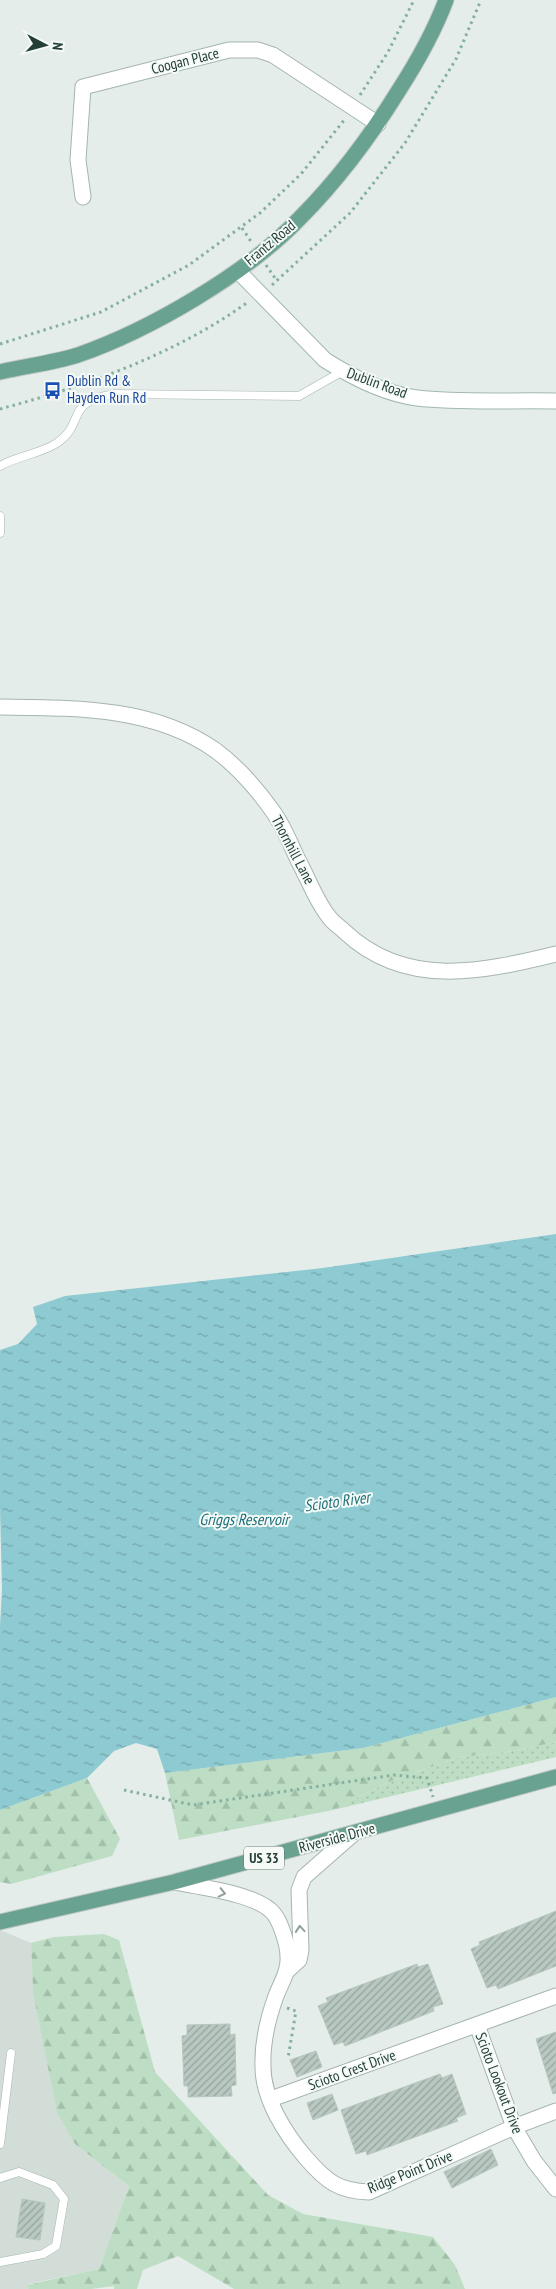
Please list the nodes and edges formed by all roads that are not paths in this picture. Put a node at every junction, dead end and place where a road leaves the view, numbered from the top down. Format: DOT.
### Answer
graph roads {
  1 [pos="446,0"];
  2 [pos="378,124"];
  3 [pos="83,197"];
  4 [pos="238,271"];
  5 [pos="343,371"];
  6 [pos="0,372"];
  7 [pos="556,401"];
  8 [pos="0,466"];
  9 [pos="0,516"];
  10 [pos="0,533"];
  11 [pos="0,707"];
  12 [pos="556,954"];
  13 [pos="556,1777"];
  14 [pos="353,1834"];
  15 [pos="174,1882"];
  16 [pos="0,1922"];
  17 [pos="286,1972"];
  18 [pos="556,1996"];
  19 [pos="477,2025"];
  20 [pos="11,2053"];
  21 [pos="271,2099"];
  22 [pos="556,2111"];
  23 [pos="514,2127"];
  24 [pos="0,2144"];
  25 [pos="0,2178"];
  26 [pos="556,2189"];
  27 [pos="0,2262"];
  1 -- 2 [label="main road, Frantz Road"];
  2 -- 3 [label="street, Coogan Place"];
  2 -- 4 [label="main road, Frantz Road"];
  4 -- 5 [label="street, Dublin Road"];
  4 -- 6 [label="main road, Frantz Road"];
  5 -- 7 [label="street, Dublin Road"];
  5 -- 8 [label="lane"];
  9 -- 10 [label="lane"];
  11 -- 12 [label="street, Thornhill Lane"];
  13 -- 14 [label="main road, Riverside Drive / US 33"];
  14 -- 15 [label="main road, Riverside Drive / US 33"];
  17 -- 14 [label="street, one-way"];
  15 -- 16 [label="main road, Riverside Drive / US 33"];
  15 -- 17 [label="street, one-way"];
  17 -- 21 [label="street"];
  18 -- 19 [label="street, Scioto Crest Drive"];
  19 -- 21 [label="street, Scioto Crest Drive"];
  19 -- 23 [label="street, Scioto Lookout Drive"];
  20 -- 24 [label="lane"];
  21 -- 23 [label="street, Ridge Point Drive"];
  22 -- 23 [label="street, Ridge Point Drive"];
  23 -- 26 [label="street, Scioto Lookout Drive"];
  25 -- 27 [label="lane"];
}
